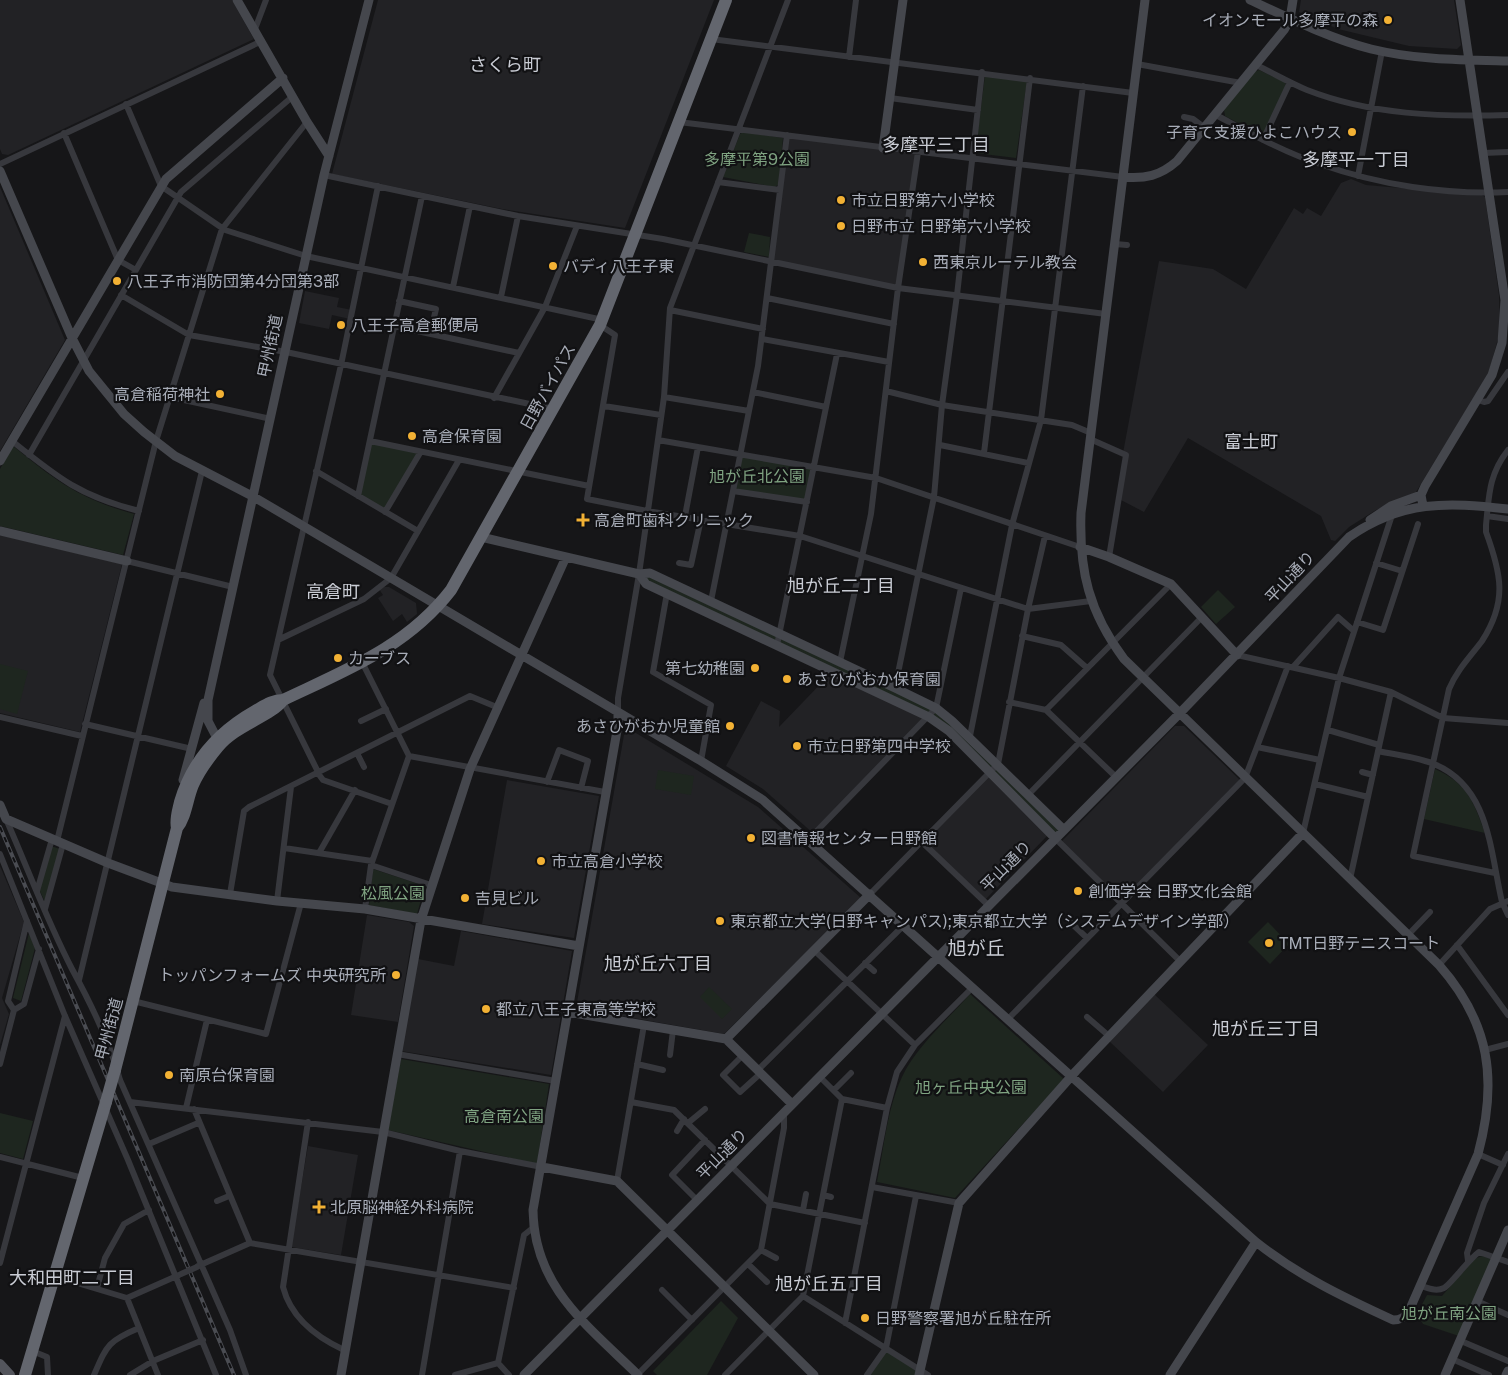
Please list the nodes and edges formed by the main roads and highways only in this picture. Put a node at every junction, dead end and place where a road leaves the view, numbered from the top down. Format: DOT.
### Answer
graph roads {
  1 [pos="726,0"];
  2 [pos="218,741"];
  3 [pos="177,828"];
  4 [pos="0,1364"];
  5 [pos="10,1375"];
  6 [pos="25,1375"];
  1 -- 2 [label="highway, 日野バイパス"];
  2 -- 3 [label="highway, 甲州街道"];
  2 -- 3 [label="highway, 日野バイパス"];
  3 -- 6 [label="highway, 甲州街道, bridge"];
  4 -- 5 [label="main road"];
}
